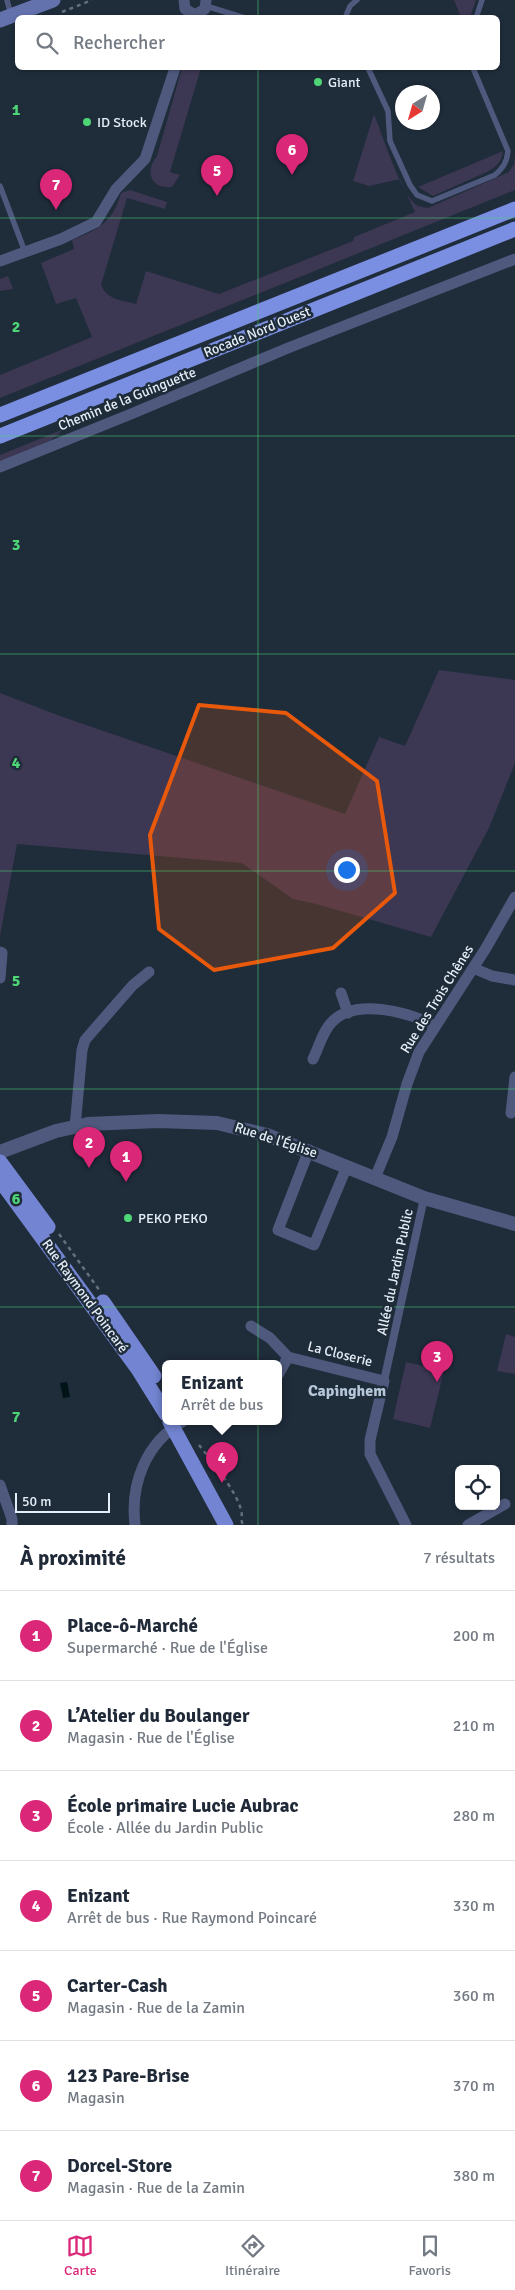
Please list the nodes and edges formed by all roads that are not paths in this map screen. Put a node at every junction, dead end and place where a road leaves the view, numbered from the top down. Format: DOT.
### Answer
graph roads {
  1 [pos="7,0"];
  2 [pos="184,0"];
  3 [pos="357,0"];
  4 [pos="482,0"];
  5 [pos="206,3"];
  6 [pos="54,7"];
  7 [pos="19,15"];
  8 [pos="190,15"];
  9 [pos="194,15"];
  10 [pos="238,15"];
  11 [pos="347,15"];
  12 [pos="477,15"];
  13 [pos="6,18"];
  14 [pos="174,70"];
  15 [pos="369,70"];
  16 [pos="474,70"];
  17 [pos="0,186"];
  18 [pos="515,209"];
  19 [pos="515,229"];
  20 [pos="25,252"];
  21 [pos="515,259"];
  22 [pos="0,261"];
  23 [pos="92,398"];
  24 [pos="0,415"];
  25 [pos="0,436"];
  26 [pos="0,443"];
  27 [pos="0,467"];
  28 [pos="515,897"];
  29 [pos="0,952"];
  30 [pos="474,968"];
  31 [pos="149,972"];
  32 [pos="0,978"];
  33 [pos="515,980"];
  34 [pos="341,993"];
  35 [pos="348,1013"];
  36 [pos="434,1026"];
  37 [pos="313,1059"];
  38 [pos="515,1077"];
  39 [pos="511,1114"];
  40 [pos="74,1127"];
  41 [pos="309,1150"];
  42 [pos="0,1152"];
  43 [pos="0,1162"];
  44 [pos="347,1166"];
  45 [pos="375,1178"];
  46 [pos="0,1180"];
  47 [pos="424,1198"];
  48 [pos="515,1224"];
  49 [pos="251,1326"];
  50 [pos="288,1357"];
  51 [pos="282,1368"];
  52 [pos="384,1381"];
  53 [pos="162,1388"];
  54 [pos="162,1408"];
  55 [pos="175,1425"];
  56 [pos="178,1425"];
  57 [pos="178,1425"];
  58 [pos="0,1485"];
  59 [pos="505,1504"];
  60 [pos="12,1525"];
  61 [pos="135,1525"];
  62 [pos="226,1525"];
  63 [pos="238,1525"];
  64 [pos="406,1525"];
  65 [pos="468,1525"];
  1 -- 13 [label="lane"];
  2 -- 8 [label="street"];
  3 -- 11 [label="lane"];
  4 -- 12 [label="lane"];
  5 -- 9 [label="street"];
  5 -- 10 [label="lane"];
  6 -- 7 [label="main road"];
  14 -- 20 [label="street"];
  15 -- 16 [label="lane"];
  17 -- 20 [label="lane"];
  18 -- 24 [label="highway, Rocade Nord Ouest"];
  19 -- 23 [label="highway, Rocade Nord Ouest"];
  20 -- 22 [label="street"];
  21 -- 27 [label="street, Chemin de la Guinguette"];
  23 -- 25 [label="highway, Rocade Nord Ouest"];
  23 -- 26 [label="highway"];
  28 -- 30 [label="street, Rue des Trois Chênes"];
  29 -- 32 [label="street"];
  30 -- 33 [label="street"];
  30 -- 36 [label="street, Rue des Trois Chênes"];
  31 -- 40 [label="street"];
  34 -- 35 [label="street"];
  35 -- 36 [label="street"];
  35 -- 37 [label="street"];
  36 -- 45 [label="street, Rue des Trois Chênes"];
  38 -- 39 [label="street"];
  40 -- 41 [label="street, Rue de l'Église"];
  40 -- 42 [label="street, Rue de l'Église"];
  41 -- 44 [label="street, Rue de l'Église"];
  41 -- 44 [label="street"];
  43 -- 53 [label="main road, Rue Raymond Poincaré"];
  44 -- 45 [label="street, Rue de l'Église"];
  45 -- 47 [label="street, Rue de l'Église"];
  46 -- 54 [label="main road, Rue Raymond Poincaré"];
  47 -- 48 [label="street, Rue de l'Église"];
  47 -- 52 [label="street, Allée du Jardin Public"];
  49 -- 50 [label="street, La Closerie"];
  50 -- 51 [label="street, La Closerie"];
  50 -- 52 [label="street, La Closerie"];
  52 -- 64 [label="street"];
  55 -- 61 [label="street"];
  56 -- 62 [label="main road"];
  57 -- 63 [label="main road"];
  58 -- 60 [label="street"];
  59 -- 65 [label="street"];
}
